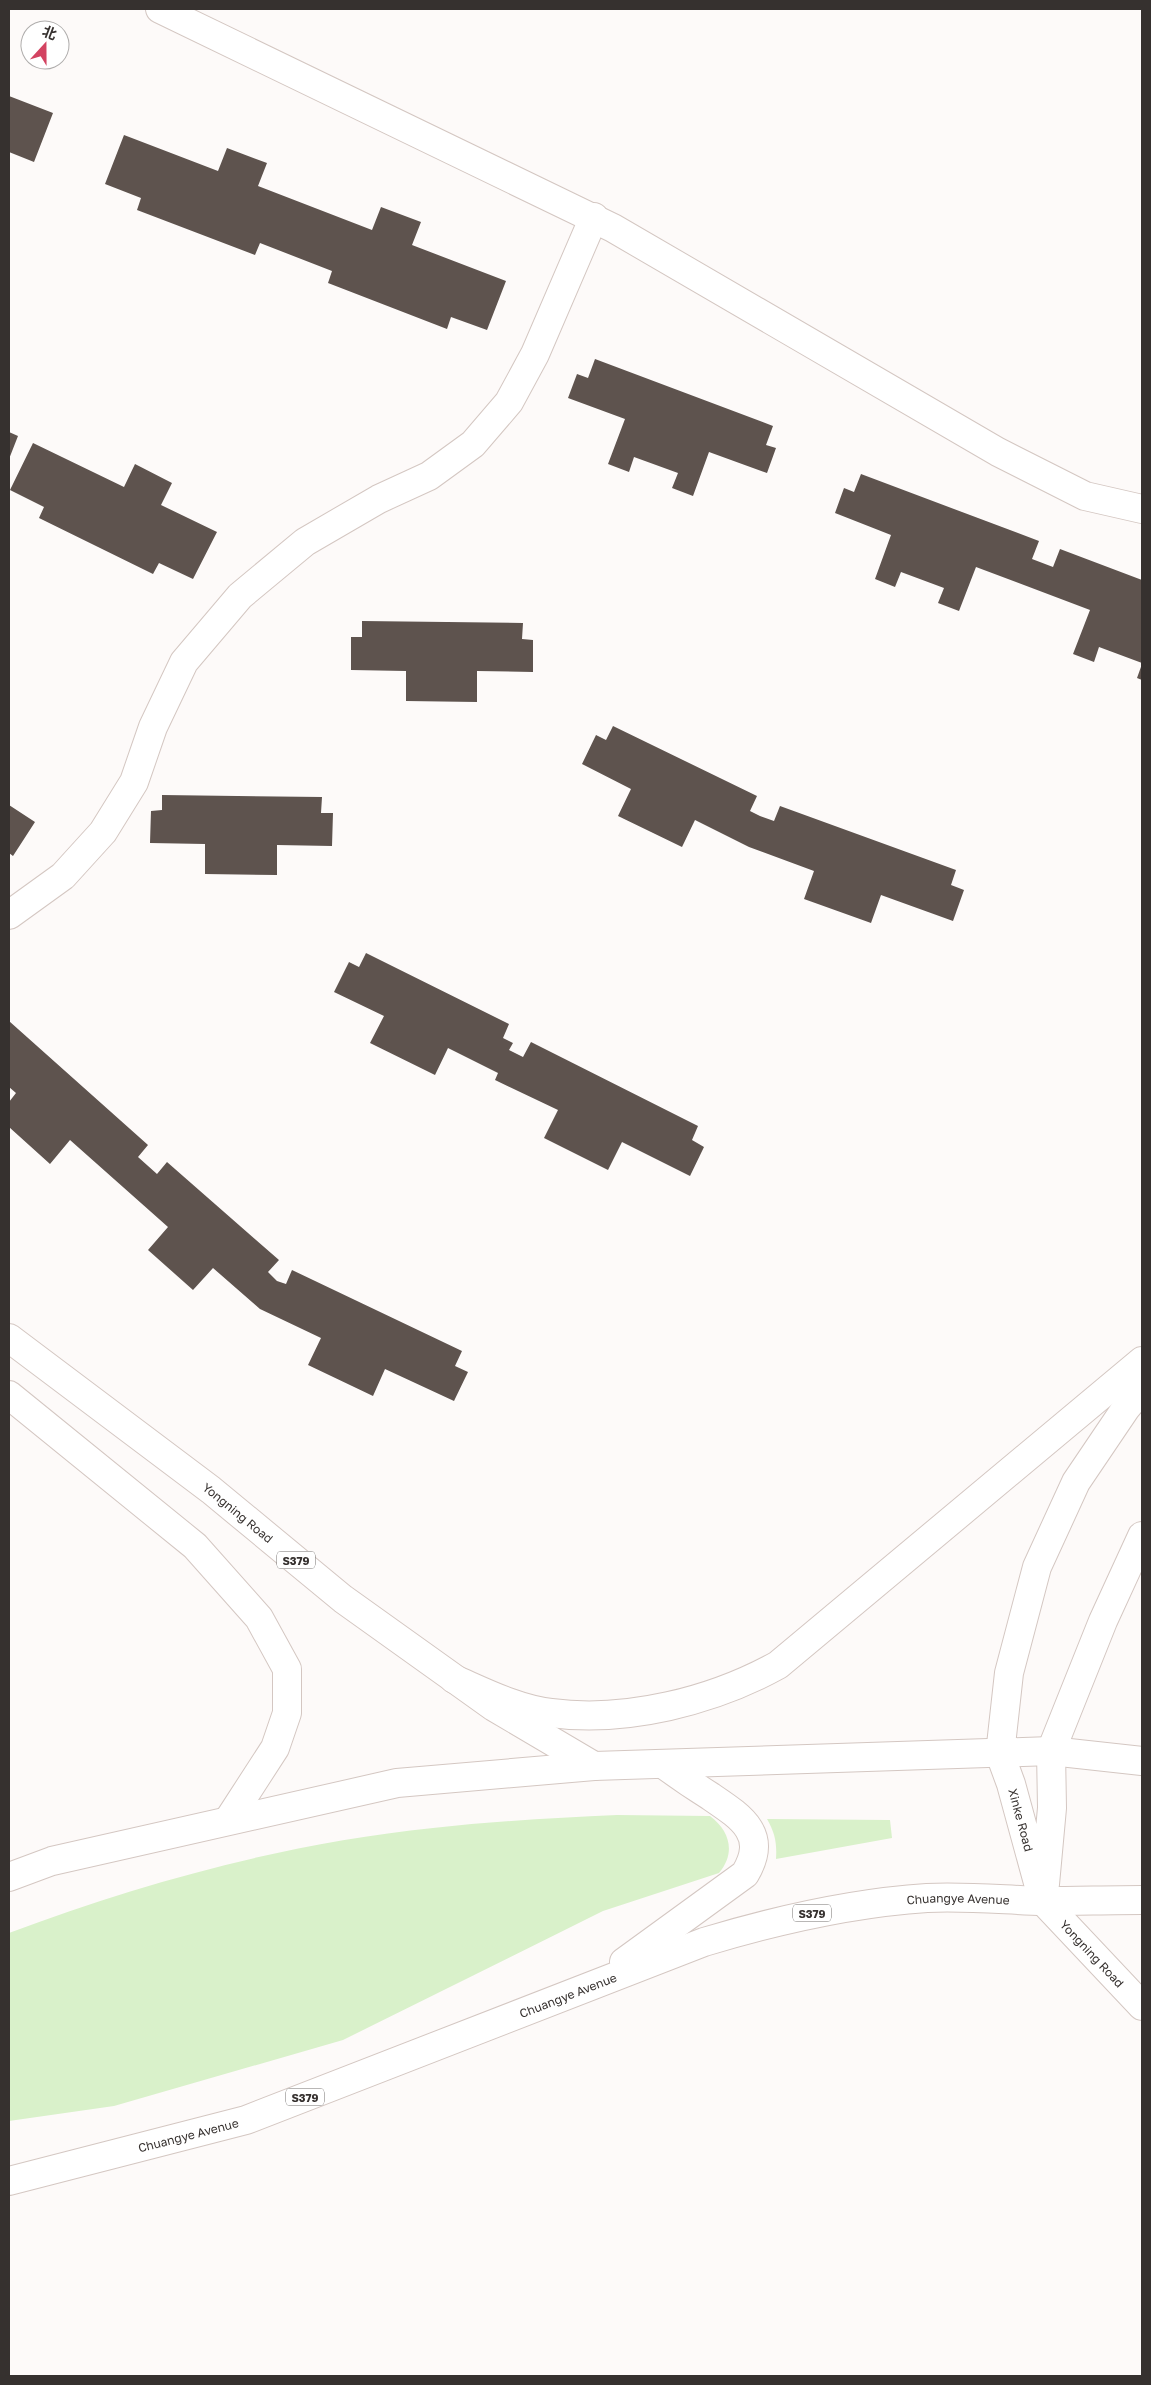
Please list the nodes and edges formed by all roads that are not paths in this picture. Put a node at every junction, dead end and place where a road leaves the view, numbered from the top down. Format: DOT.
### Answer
graph roads {
  1 [pos="160,9"];
  2 [pos="594,217"];
  3 [pos="1142,509"];
  4 [pos="9,915"];
  5 [pos="9,1338"];
  6 [pos="1142,1361"];
  7 [pos="1142,1388"];
  8 [pos="9,1395"];
  9 [pos="1142,1536"];
  10 [pos="454,1679"];
  11 [pos="1051,1751"];
  12 [pos="1000,1754"];
  13 [pos="1142,1760"];
  14 [pos="662,1764"];
  15 [pos="594,1766"];
  16 [pos="229,1819"];
  17 [pos="9,1877"];
  18 [pos="1142,1900"];
  19 [pos="1043,1901"];
  20 [pos="592,1985"];
  21 [pos="1142,2006"];
  22 [pos="9,2181"];
  1 -- 2 [label="main road"];
  2 -- 3 [label="main road"];
  2 -- 4 [label="main road"];
  5 -- 10 [label="main road, Yongning Road / S379"];
  6 -- 10 [label="main road"];
  7 -- 12 [label="main road, Xinke Road"];
  8 -- 16 [label="main road"];
  9 -- 11 [label="main road, Xinke Road"];
  10 -- 15 [label="main road, Yongning Road / S379"];
  11 -- 12 [label="main road"];
  11 -- 13 [label="main road"];
  11 -- 19 [label="main road, Xinke Road"];
  12 -- 14 [label="main road"];
  12 -- 19 [label="main road, Xinke Road"];
  14 -- 15 [label="main road"];
  14 -- 20 [label="main road, S379"];
  15 -- 16 [label="main road"];
  16 -- 17 [label="main road"];
  18 -- 19 [label="main road, Chuangye Avenue / S379"];
  19 -- 20 [label="main road, Chuangye Avenue / S379"];
  19 -- 21 [label="main road, Yongning Road"];
  20 -- 22 [label="main road, Chuangye Avenue / S379"];
}
